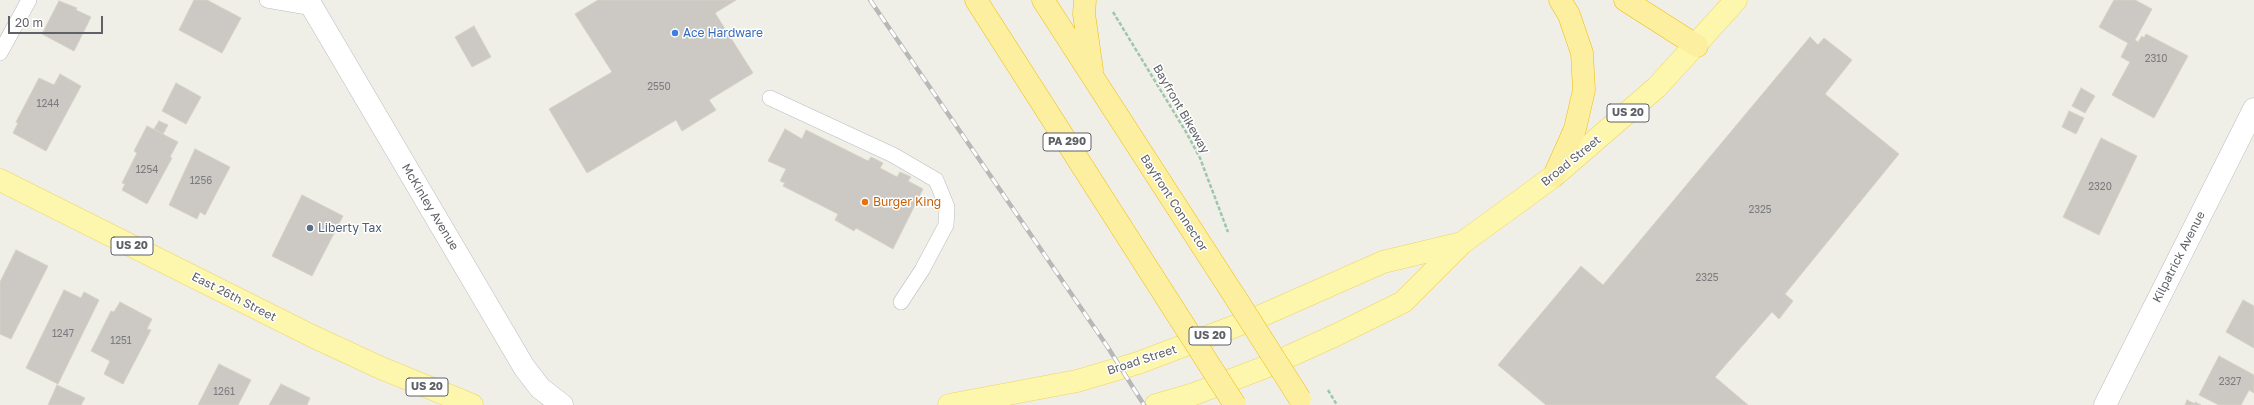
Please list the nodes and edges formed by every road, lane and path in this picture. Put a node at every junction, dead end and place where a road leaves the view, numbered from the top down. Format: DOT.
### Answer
graph roads {
  1 [pos="28,0"];
  2 [pos="267,0"];
  3 [pos="976,0"];
  4 [pos="1043,0"];
  5 [pos="1085,0"];
  6 [pos="1560,0"];
  7 [pos="1625,0"];
  8 [pos="1736,0"];
  9 [pos="310,4"];
  10 [pos="1112,10"];
  11 [pos="1697,46"];
  12 [pos="0,53"];
  13 [pos="1093,77"];
  14 [pos="770,98"];
  15 [pos="2254,109"];
  16 [pos="1554,176"];
  17 [pos="0,180"];
  18 [pos="1229,234"];
  19 [pos="1462,243"];
  20 [pos="902,302"];
  21 [pos="1328,390"];
  22 [pos="472,405"];
  23 [pos="562,405"];
  24 [pos="949,405"];
  25 [pos="1156,405"];
  26 [pos="1235,405"];
  27 [pos="1304,405"];
  28 [pos="1338,405"];
  29 [pos="2105,405"];
  1 -- 12 [label="lane"];
  2 -- 9 [label="lane"];
  3 -- 26 [label="highway, PA 290, bridge"];
  4 -- 13 [label="highway, Bayfront Connector"];
  5 -- 13 [label="highway"];
  6 -- 16 [label="highway"];
  7 -- 11 [label="highway"];
  8 -- 11 [label="main road, Broad Street / US 20"];
  9 -- 23 [label="street, McKinley Avenue"];
  10 -- 18 [label="path, Bayfront Bikeway"];
  11 -- 16 [label="main road, Broad Street / US 20"];
  13 -- 27 [label="highway, Bayfront Connector, bridge"];
  14 -- 20 [label="lane"];
  15 -- 29 [label="street, Kilpatrick Avenue"];
  16 -- 19 [label="main road, Broad Street / US 20"];
  17 -- 22 [label="main road, East 26th Street / US 20"];
  19 -- 24 [label="main road, Broad Street / US 20"];
  19 -- 25 [label="main road, Broad Street / US 20"];
  21 -- 28 [label="path"];
}
